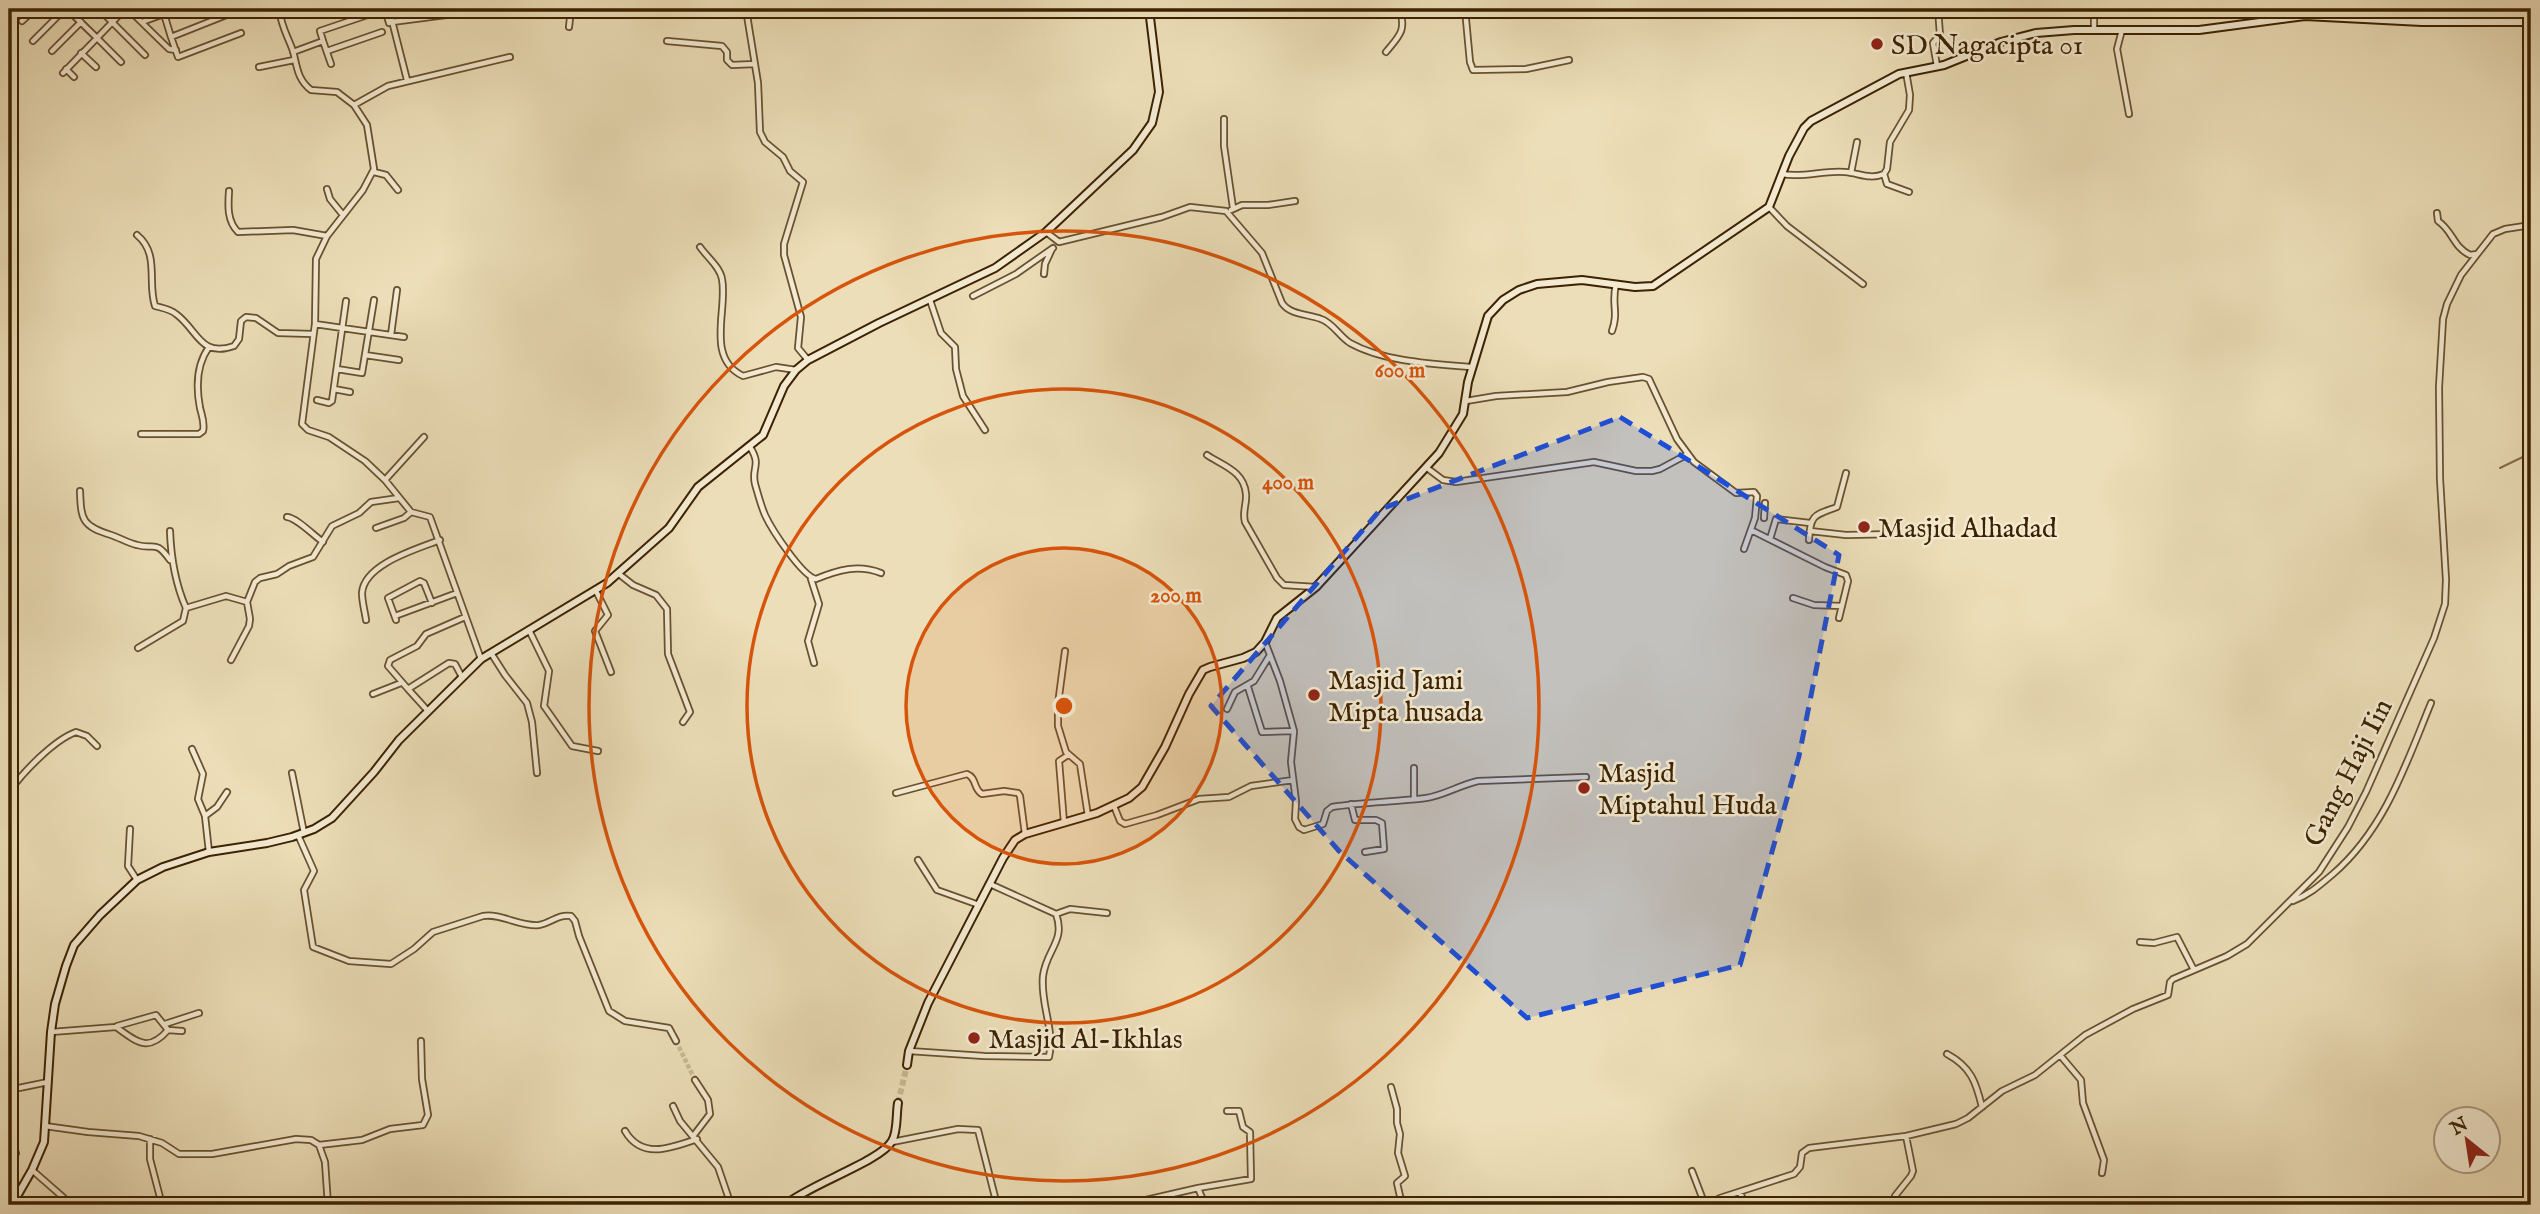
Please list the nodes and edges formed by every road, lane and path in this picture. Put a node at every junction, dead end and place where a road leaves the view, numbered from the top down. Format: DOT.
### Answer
graph roads {
  1 [pos="35,9"];
  2 [pos="66,9"];
  3 [pos="99,9"];
  4 [pos="127,9"];
  5 [pos="178,9"];
  6 [pos="279,9"];
  7 [pos="389,9"];
  8 [pos="540,9"];
  9 [pos="563,9"];
  10 [pos="746,9"];
  11 [pos="1149,9"];
  12 [pos="1400,9"];
  13 [pos="1465,9"];
  14 [pos="1938,9"];
  15 [pos="2094,9"];
  16 [pos="234,12"];
  17 [pos="164,14"];
  18 [pos="22,21"];
  19 [pos="81,22"];
  20 [pos="113,22"];
  21 [pos="142,22"];
  22 [pos="391,22"];
  23 [pos="2531,22"];
  24 [pos="569,26"];
  25 [pos="2094,30"];
  26 [pos="2122,30"];
  27 [pos="382,32"];
  28 [pos="241,33"];
  29 [pos="171,37"];
  30 [pos="97,38"];
  31 [pos="33,41"];
  32 [pos="323,41"];
  33 [pos="667,41"];
  34 [pos="176,50"];
  35 [pos="52,51"];
  36 [pos="293,51"];
  37 [pos="327,51"];
  38 [pos="1386,52"];
  39 [pos="81,54"];
  40 [pos="145,55"];
  41 [pos="510,57"];
  42 [pos="1569,60"];
  43 [pos="294,61"];
  44 [pos="121,62"];
  45 [pos="331,64"];
  46 [pos="755,64"];
  47 [pos="1937,66"];
  48 [pos="96,67"];
  49 [pos="259,68"];
  50 [pos="1906,72"];
  51 [pos="74,77"];
  52 [pos="407,80"];
  53 [pos="354,105"];
  54 [pos="2129,114"];
  55 [pos="1224,119"];
  56 [pos="1857,142"];
  57 [pos="374,172"];
  58 [pos="1850,173"];
  59 [pos="1781,174"];
  60 [pos="1884,174"];
  61 [pos="327,189"];
  62 [pos="398,190"];
  63 [pos="229,191"];
  64 [pos="1909,192"];
  65 [pos="1295,201"];
  66 [pos="1769,207"];
  67 [pos="1231,210"];
  68 [pos="2437,213"];
  69 [pos="343,215"];
  70 [pos="2531,225"];
  71 [pos="1046,232"];
  72 [pos="137,235"];
  73 [pos="327,236"];
  74 [pos="1059,242"];
  75 [pos="700,247"];
  76 [pos="1053,248"];
  77 [pos="2481,251"];
  78 [pos="1044,274"];
  79 [pos="1616,284"];
  80 [pos="1863,284"];
  81 [pos="397,290"];
  82 [pos="973,296"];
  83 [pos="374,300"];
  84 [pos="930,300"];
  85 [pos="346,301"];
  86 [pos="315,324"];
  87 [pos="342,327"];
  88 [pos="369,331"];
  89 [pos="1612,331"];
  90 [pos="313,334"];
  91 [pos="391,335"];
  92 [pos="404,337"];
  93 [pos="209,347"];
  94 [pos="365,355"];
  95 [pos="399,360"];
  96 [pos="808,360"];
  97 [pos="1472,367"];
  98 [pos="337,369"];
  99 [pos="796,370"];
  100 [pos="334,389"];
  101 [pos="350,392"];
  102 [pos="317,400"];
  103 [pos="1466,401"];
  104 [pos="985,430"];
  105 [pos="141,434"];
  106 [pos="424,437"];
  107 [pos="750,447"];
  108 [pos="1688,454"];
  109 [pos="1207,455"];
  110 [pos="1427,468"];
  111 [pos="1846,473"];
  112 [pos="385,480"];
  113 [pos="80,491"];
  114 [pos="400,498"];
  115 [pos="1758,503"];
  116 [pos="411,512"];
  117 [pos="287,517"];
  118 [pos="1765,518"];
  119 [pos="1810,523"];
  120 [pos="376,528"];
  121 [pos="1751,530"];
  122 [pos="170,531"];
  123 [pos="1810,531"];
  124 [pos="1898,534"];
  125 [pos="1770,539"];
  126 [pos="440,540"];
  127 [pos="1809,540"];
  128 [pos="323,542"];
  129 [pos="1744,549"];
  130 [pos="171,560"];
  131 [pos="881,573"];
  132 [pos="619,574"];
  133 [pos="811,578"];
  134 [pos="1316,587"];
  135 [pos="596,591"];
  136 [pos="457,593"];
  137 [pos="1793,598"];
  138 [pos="247,602"];
  139 [pos="432,603"];
  140 [pos="1842,606"];
  141 [pos="186,608"];
  142 [pos="465,617"];
  143 [pos="1839,618"];
  144 [pos="366,620"];
  145 [pos="528,630"];
  146 [pos="1265,642"];
  147 [pos="138,648"];
  148 [pos="1065,651"];
  149 [pos="1270,654"];
  150 [pos="493,656"];
  151 [pos="481,659"];
  152 [pos="232,660"];
  153 [pos="814,663"];
  154 [pos="611,672"];
  155 [pos="463,677"];
  156 [pos="401,683"];
  157 [pos="1248,687"];
  158 [pos="408,689"];
  159 [pos="373,694"];
  160 [pos="2431,703"];
  161 [pos="1227,709"];
  162 [pos="427,710"];
  163 [pos="683,722"];
  164 [pos="1294,731"];
  165 [pos="97,746"];
  166 [pos="192,750"];
  167 [pos="598,751"];
  168 [pos="1068,755"];
  169 [pos="1414,768"];
  170 [pos="292,773"];
  171 [pos="537,773"];
  172 [pos="1586,778"];
  173 [pos="1293,780"];
  174 [pos="9,792"];
  175 [pos="227,792"];
  176 [pos="896,793"];
  177 [pos="1414,799"];
  178 [pos="1351,804"];
  179 [pos="1114,806"];
  180 [pos="205,816"];
  181 [pos="1088,816"];
  182 [pos="1064,824"];
  183 [pos="130,829"];
  184 [pos="301,834"];
  185 [pos="1025,834"];
  186 [pos="208,849"];
  187 [pos="1365,852"];
  188 [pos="918,860"];
  189 [pos="135,878"];
  190 [pos="990,884"];
  191 [pos="2289,902"];
  192 [pos="979,905"];
  193 [pos="1107,912"];
  194 [pos="1056,914"];
  195 [pos="2140,942"];
  196 [pos="2194,970"];
  197 [pos="199,1013"];
  198 [pos="165,1024"];
  199 [pos="116,1027"];
  200 [pos="168,1030"];
  201 [pos="182,1031"];
  202 [pos="51,1032"];
  203 [pos="421,1041"];
  204 [pos="676,1041"];
  205 [pos="909,1051"];
  206 [pos="1947,1054"];
  207 [pos="2060,1055"];
  208 [pos="907,1065"];
  209 [pos="695,1080"];
  210 [pos="48,1082"];
  211 [pos="1391,1087"];
  212 [pos="9,1090"];
  213 [pos="898,1103"];
  214 [pos="673,1106"];
  215 [pos="1982,1107"];
  216 [pos="1227,1111"];
  217 [pos="45,1126"];
  218 [pos="625,1130"];
  219 [pos="1906,1136"];
  220 [pos="695,1137"];
  221 [pos="150,1139"];
  222 [pos="892,1142"];
  223 [pos="319,1145"];
  224 [pos="16,1153"];
  225 [pos="9,1154"];
  226 [pos="32,1170"];
  227 [pos="1692,1171"];
  228 [pos="2102,1173"];
  229 [pos="1198,1188"];
  230 [pos="13,1190"];
  231 [pos="1740,1192"];
  232 [pos="64,1198"];
  233 [pos="12,1205"];
  234 [pos="162,1205"];
  235 [pos="328,1205"];
  236 [pos="730,1205"];
  237 [pos="785,1205"];
  238 [pos="997,1205"];
  239 [pos="1124,1205"];
  240 [pos="1205,1205"];
  241 [pos="1402,1205"];
  242 [pos="1705,1205"];
  243 [pos="1745,1205"];
  244 [pos="1896,1205"];
  1 -- 18 [label="street"];
  2 -- 19 [label="street"];
  2 -- 31 [label="street"];
  3 -- 20 [label="street"];
  4 -- 20 [label="street"];
  4 -- 21 [label="street"];
  5 -- 17 [label="street"];
  6 -- 36 [label="street"];
  7 -- 22 [label="street"];
  8 -- 22 [label="street"];
  9 -- 24 [label="street"];
  10 -- 46 [label="street"];
  11 -- 71 [label="street"];
  12 -- 38 [label="street"];
  13 -- 42 [label="street"];
  14 -- 47 [label="street"];
  15 -- 25 [label="street"];
  16 -- 29 [label="street"];
  17 -- 21 [label="street"];
  17 -- 29 [label="street"];
  19 -- 30 [label="street"];
  19 -- 35 [label="street"];
  20 -- 30 [label="street"];
  20 -- 40 [label="street"];
  21 -- 34 [label="street"];
  22 -- 32 [label="street"];
  22 -- 52 [label="street"];
  23 -- 26 [label="street"];
  25 -- 26 [label="street"];
  25 -- 47 [label="street"];
  26 -- 54 [label="street"];
  27 -- 37 [label="street"];
  28 -- 34 [label="street"];
  29 -- 34 [label="street"];
  30 -- 39 [label="street"];
  30 -- 44 [label="street"];
  32 -- 36 [label="street"];
  32 -- 37 [label="street"];
  33 -- 46 [label="street"];
  36 -- 43 [label="street"];
  37 -- 45 [label="street"];
  39 -- 48 [label="street"];
  39 -- 51 [label="street"];
  41 -- 52 [label="street"];
  43 -- 49 [label="street"];
  43 -- 53 [label="street"];
  46 -- 96 [label="street"];
  47 -- 50 [label="street"];
  50 -- 59 [label="street"];
  50 -- 60 [label="street"];
  52 -- 53 [label="street"];
  53 -- 57 [label="street"];
  55 -- 67 [label="street"];
  56 -- 58 [label="street"];
  57 -- 62 [label="street"];
  57 -- 69 [label="street"];
  58 -- 59 [label="street"];
  58 -- 60 [label="street"];
  59 -- 66 [label="street"];
  60 -- 64 [label="street"];
  61 -- 69 [label="street"];
  63 -- 73 [label="street"];
  65 -- 67 [label="street"];
  66 -- 79 [label="street"];
  66 -- 80 [label="street"];
  67 -- 74 [label="street"];
  67 -- 97 [label="street"];
  68 -- 77 [label="street"];
  69 -- 73 [label="street"];
  70 -- 77 [label="street, Gang Haji Iin"];
  71 -- 74 [label="street"];
  71 -- 84 [label="street"];
  72 -- 93 [label="street"];
  73 -- 86 [label="street"];
  74 -- 76 [label="street"];
  75 -- 99 [label="street"];
  76 -- 78 [label="street"];
  76 -- 82 [label="street"];
  77 -- 191 [label="street, Gang Haji Iin"];
  79 -- 89 [label="street"];
  79 -- 97 [label="street"];
  81 -- 91 [label="street"];
  83 -- 88 [label="street"];
  84 -- 96 [label="street"];
  84 -- 104 [label="street"];
  85 -- 87 [label="street"];
  86 -- 87 [label="street"];
  86 -- 90 [label="street"];
  87 -- 88 [label="street"];
  87 -- 98 [label="street"];
  88 -- 91 [label="street"];
  88 -- 94 [label="street"];
  90 -- 93 [label="street"];
  90 -- 112 [label="street"];
  91 -- 92 [label="street"];
  93 -- 105 [label="street"];
  94 -- 95 [label="street"];
  94 -- 98 [label="street"];
  96 -- 99 [label="street"];
  97 -- 103 [label="street"];
  98 -- 100 [label="street"];
  99 -- 107 [label="street"];
  100 -- 101 [label="street"];
  100 -- 102 [label="street"];
  103 -- 108 [label="street"];
  103 -- 110 [label="street"];
  106 -- 112 [label="street"];
  107 -- 132 [label="street"];
  107 -- 133 [label="street"];
  108 -- 110 [label="street"];
  108 -- 115 [label="street"];
  109 -- 134 [label="street"];
  110 -- 134 [label="street"];
  111 -- 119 [label="street"];
  112 -- 114 [label="street"];
  113 -- 130 [label="street"];
  114 -- 116 [label="street"];
  114 -- 128 [label="street"];
  115 -- 118 [label="street"];
  115 -- 121 [label="street"];
  116 -- 120 [label="street"];
  116 -- 126 [label="street"];
  117 -- 128 [label="street"];
  119 -- 123 [label="street"];
  119 -- 125 [label="street"];
  121 -- 125 [label="street"];
  121 -- 129 [label="street"];
  122 -- 130 [label="street"];
  123 -- 124 [label="street"];
  123 -- 127 [label="street"];
  125 -- 140 [label="street"];
  126 -- 136 [label="street"];
  126 -- 144 [label="street"];
  128 -- 138 [label="street"];
  130 -- 141 [label="street"];
  131 -- 133 [label="street"];
  132 -- 135 [label="street"];
  132 -- 163 [label="street"];
  133 -- 153 [label="street"];
  134 -- 146 [label="street"];
  135 -- 145 [label="street"];
  135 -- 154 [label="street"];
  136 -- 139 [label="street"];
  136 -- 142 [label="street"];
  137 -- 140 [label="street"];
  138 -- 141 [label="street"];
  138 -- 152 [label="street"];
  139 -- 139 [label="street"];
  140 -- 143 [label="street"];
  141 -- 147 [label="street"];
  142 -- 151 [label="street"];
  142 -- 156 [label="street"];
  145 -- 150 [label="street"];
  145 -- 167 [label="street"];
  146 -- 149 [label="street"];
  146 -- 179 [label="street"];
  148 -- 168 [label="street"];
  149 -- 157 [label="street"];
  149 -- 164 [label="street"];
  150 -- 151 [label="street"];
  150 -- 171 [label="street"];
  151 -- 155 [label="street"];
  155 -- 158 [label="street"];
  155 -- 162 [label="street"];
  156 -- 158 [label="street"];
  156 -- 159 [label="street"];
  157 -- 161 [label="street"];
  157 -- 164 [label="street"];
  158 -- 162 [label="street"];
  160 -- 191 [label="street"];
  162 -- 184 [label="street"];
  164 -- 173 [label="street"];
  165 -- 174 [label="street"];
  166 -- 180 [label="street"];
  168 -- 181 [label="street"];
  168 -- 182 [label="street"];
  169 -- 177 [label="street"];
  170 -- 184 [label="street"];
  172 -- 177 [label="street"];
  173 -- 178 [label="street"];
  173 -- 179 [label="street"];
  175 -- 180 [label="street"];
  176 -- 185 [label="street"];
  177 -- 178 [label="street"];
  178 -- 187 [label="street"];
  179 -- 181 [label="street"];
  180 -- 186 [label="street"];
  181 -- 182 [label="street"];
  182 -- 185 [label="street"];
  183 -- 189 [label="street"];
  184 -- 186 [label="street"];
  184 -- 204 [label="street"];
  185 -- 190 [label="street"];
  186 -- 189 [label="street"];
  188 -- 192 [label="street"];
  189 -- 202 [label="street"];
  190 -- 192 [label="street"];
  190 -- 194 [label="street"];
  191 -- 196 [label="street, Gang Haji Iin"];
  192 -- 205 [label="street"];
  193 -- 194 [label="street"];
  194 -- 205 [label="street"];
  195 -- 196 [label="street"];
  196 -- 207 [label="street, Gang Haji Iin"];
  197 -- 198 [label="street"];
  198 -- 199 [label="street"];
  198 -- 200 [label="street"];
  199 -- 200 [label="street"];
  199 -- 202 [label="street"];
  200 -- 201 [label="street"];
  202 -- 210 [label="street"];
  203 -- 223 [label="street"];
  205 -- 208 [label="street"];
  206 -- 215 [label="street"];
  207 -- 215 [label="street, Gang Haji Iin"];
  207 -- 228 [label="street"];
  209 -- 220 [label="street"];
  210 -- 212 [label="street"];
  210 -- 217 [label="street"];
  211 -- 241 [label="street"];
  213 -- 222 [label="street"];
  214 -- 220 [label="street"];
  215 -- 219 [label="street, Gang Haji Iin"];
  216 -- 229 [label="street"];
  217 -- 221 [label="street"];
  217 -- 226 [label="street"];
  218 -- 220 [label="street"];
  219 -- 231 [label="street, Gang Haji Iin"];
  219 -- 244 [label="street"];
  220 -- 236 [label="street"];
  221 -- 223 [label="street"];
  221 -- 234 [label="street"];
  222 -- 237 [label="street"];
  222 -- 238 [label="street"];
  223 -- 235 [label="street"];
  224 -- 225 [label="street"];
  226 -- 230 [label="street"];
  226 -- 232 [label="street"];
  227 -- 242 [label="street"];
  229 -- 239 [label="street"];
  229 -- 240 [label="street"];
  230 -- 233 [label="street"];
  231 -- 242 [label="street, Gang Haji Iin"];
  231 -- 243 [label="street"];
}
